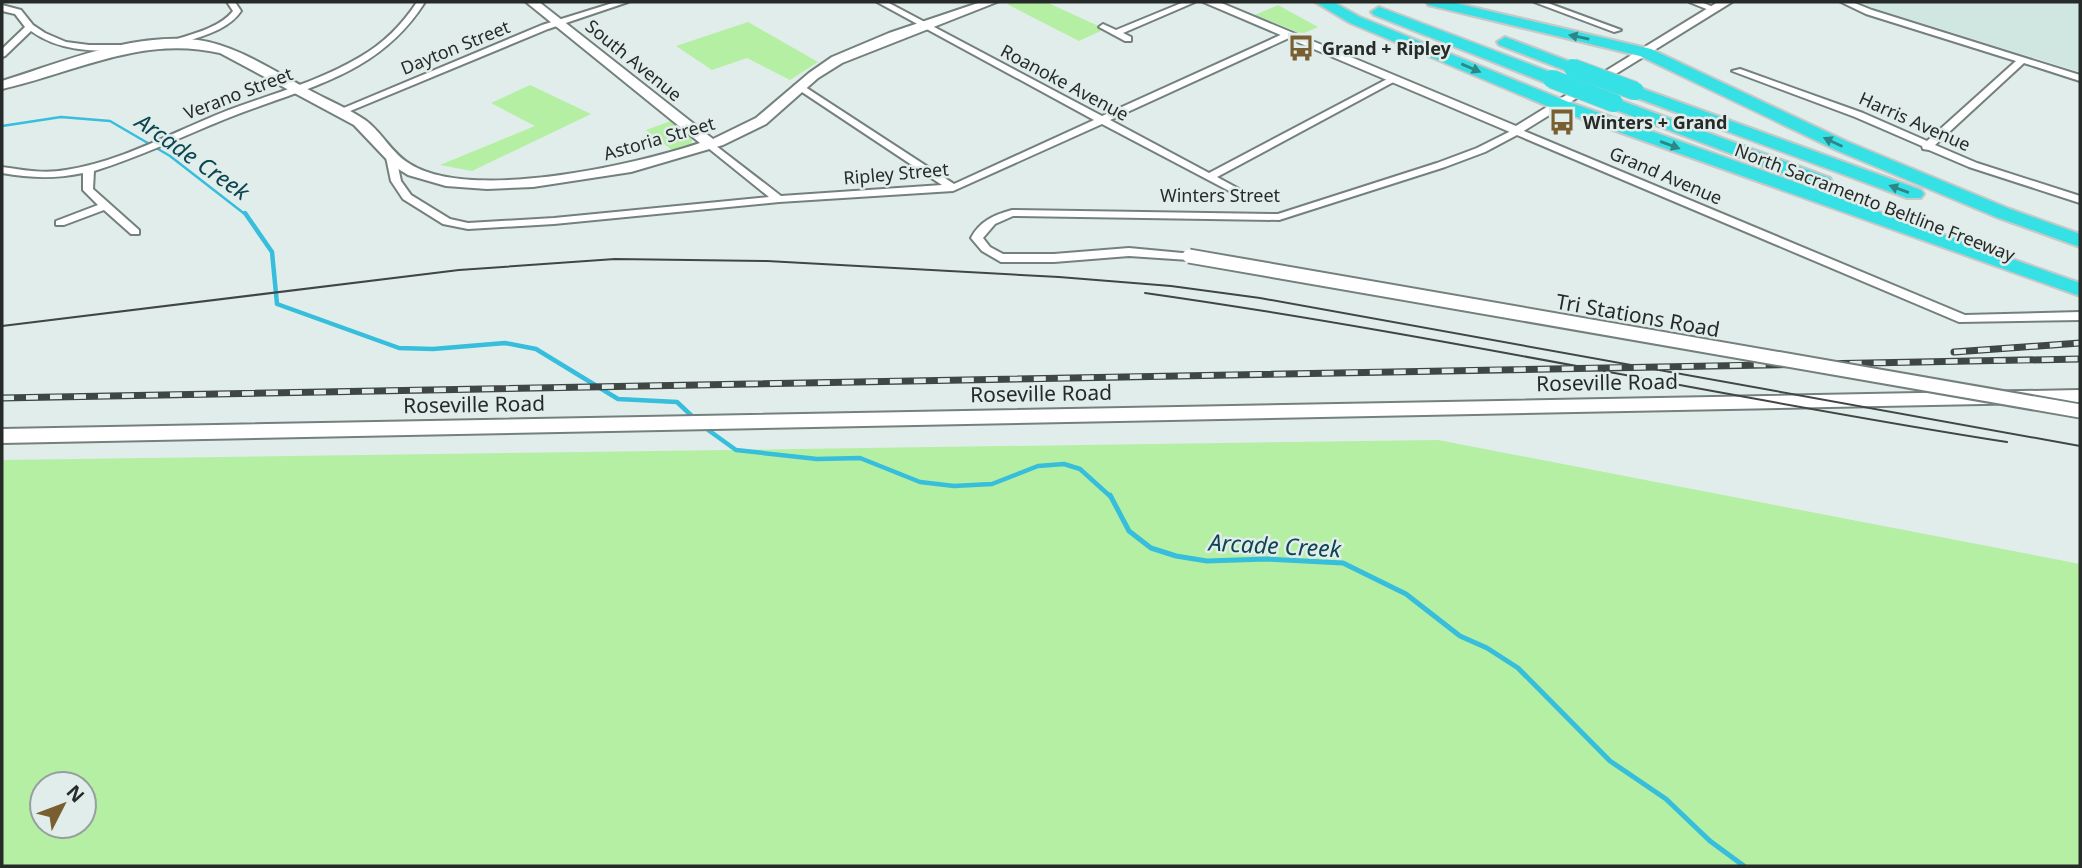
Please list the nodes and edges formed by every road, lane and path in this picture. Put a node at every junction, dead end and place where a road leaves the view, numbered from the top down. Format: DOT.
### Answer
graph roads {
  1 [pos="231,2"];
  2 [pos="421,2"];
  3 [pos="532,2"];
  4 [pos="624,2"];
  5 [pos="881,2"];
  6 [pos="991,2"];
  7 [pos="1191,2"];
  8 [pos="1209,2"];
  9 [pos="1322,2"];
  10 [pos="1397,2"];
  11 [pos="1433,2"];
  12 [pos="1538,2"];
  13 [pos="1693,2"];
  14 [pos="1726,2"];
  15 [pos="1845,2"];
  16 [pos="1363,5"];
  17 [pos="2,8"];
  18 [pos="1714,9"];
  19 [pos="559,22"];
  20 [pos="1460,25"];
  21 [pos="926,26"];
  22 [pos="30,27"];
  23 [pos="1103,27"];
  24 [pos="1617,30"];
  25 [pos="1115,33"];
  26 [pos="1288,35"];
  27 [pos="1485,35"];
  28 [pos="1128,39"];
  29 [pos="171,44"];
  30 [pos="133,48"];
  31 [pos="1645,52"];
  32 [pos="2,54"];
  33 [pos="2022,60"];
  34 [pos="1737,71"];
  35 [pos="2080,78"];
  36 [pos="1394,79"];
  37 [pos="2,85"];
  38 [pos="799,86"];
  39 [pos="298,89"];
  40 [pos="1560,105"];
  41 [pos="339,112"];
  42 [pos="1102,120"];
  43 [pos="1517,131"];
  44 [pos="711,145"];
  45 [pos="1927,147"];
  46 [pos="391,157"];
  47 [pos="89,169"];
  48 [pos="2,170"];
  49 [pos="1209,177"];
  50 [pos="953,188"];
  51 [pos="1235,191"];
  52 [pos="779,199"];
  53 [pos="2080,200"];
  54 [pos="104,206"];
  55 [pos="60,223"];
  56 [pos="135,232"];
  57 [pos="2080,241"];
  58 [pos="2080,249"];
  59 [pos="1189,256"];
  60 [pos="2046,273"];
  61 [pos="2080,281"];
  62 [pos="2080,290"];
  63 [pos="2080,316"];
  64 [pos="2080,396"];
  65 [pos="2080,411"];
  66 [pos="787,421"];
  67 [pos="2,436"];
  1 -- 29 [label="street"];
  2 -- 39 [label="street, Verano Street"];
  3 -- 19 [label="street, South Avenue"];
  4 -- 19 [label="street, Dayton Street"];
  5 -- 21 [label="street, Roanoke Avenue"];
  6 -- 21 [label="street, Astoria Street"];
  7 -- 25 [label="street"];
  8 -- 26 [label="street, Grand Avenue"];
  9 -- 40 [label="highway, one-way"];
  10 -- 20 [label="highway"];
  31 -- 11 [label="highway, one-way"];
  12 -- 24 [label="street"];
  13 -- 18 [label="street"];
  14 -- 18 [label="street, Winters Street"];
  15 -- 33 [label="street"];
  16 -- 60 [label="highway, North Sacramento Beltline Freeway, bridge"];
  17 -- 22 [label="street"];
  18 -- 31 [label="street, Winters Street"];
  19 -- 41 [label="street, Dayton Street"];
  19 -- 44 [label="street, South Avenue"];
  21 -- 38 [label="street, Astoria Street"];
  21 -- 42 [label="street, Roanoke Avenue"];
  22 -- 30 [label="street"];
  22 -- 32 [label="street"];
  23 -- 25 [label="street"];
  25 -- 28 [label="street"];
  26 -- 36 [label="street, Grand Avenue"];
  26 -- 42 [label="street, Ripley Street"];
  58 -- 27 [label="highway, North Sacramento Beltline Freeway, one-way, bridge"];
  29 -- 30 [label="street, Astoria Street"];
  29 -- 39 [label="street, Astoria Street"];
  30 -- 37 [label="street, Astoria Street"];
  31 -- 40 [label="street, Winters Street"];
  57 -- 31 [label="highway, one-way"];
  33 -- 35 [label="street"];
  33 -- 45 [label="street"];
  34 -- 45 [label="street, Harris Avenue"];
  36 -- 43 [label="street, Grand Avenue"];
  36 -- 49 [label="street"];
  38 -- 44 [label="street, Astoria Street"];
  38 -- 50 [label="street"];
  39 -- 41 [label="street, Astoria Street"];
  39 -- 47 [label="street, Verano Street"];
  40 -- 43 [label="street, Winters Street"];
  40 -- 60 [label="highway, one-way"];
  41 -- 46 [label="street, Astoria Street"];
  42 -- 49 [label="street, Roanoke Avenue"];
  42 -- 50 [label="street, Ripley Street"];
  43 -- 59 [label="street, Winters Street"];
  43 -- 63 [label="street, Grand Avenue"];
  44 -- 46 [label="street, Astoria Street"];
  44 -- 52 [label="street, South Avenue"];
  45 -- 53 [label="street, Harris Avenue"];
  46 -- 52 [label="street, Ripley Street"];
  47 -- 48 [label="street, Verano Street"];
  47 -- 54 [label="street"];
  49 -- 51 [label="street, Roanoke Avenue"];
  50 -- 52 [label="street, Ripley Street"];
  54 -- 55 [label="street"];
  54 -- 56 [label="street"];
  59 -- 65 [label="street, Tri Stations Road, bridge"];
  60 -- 61 [label="highway, North Sacramento Beltline Freeway"];
  60 -- 62 [label="highway"];
  64 -- 66 [label="main road, Roseville Road"];
  66 -- 67 [label="street, Roseville Road"];
}
